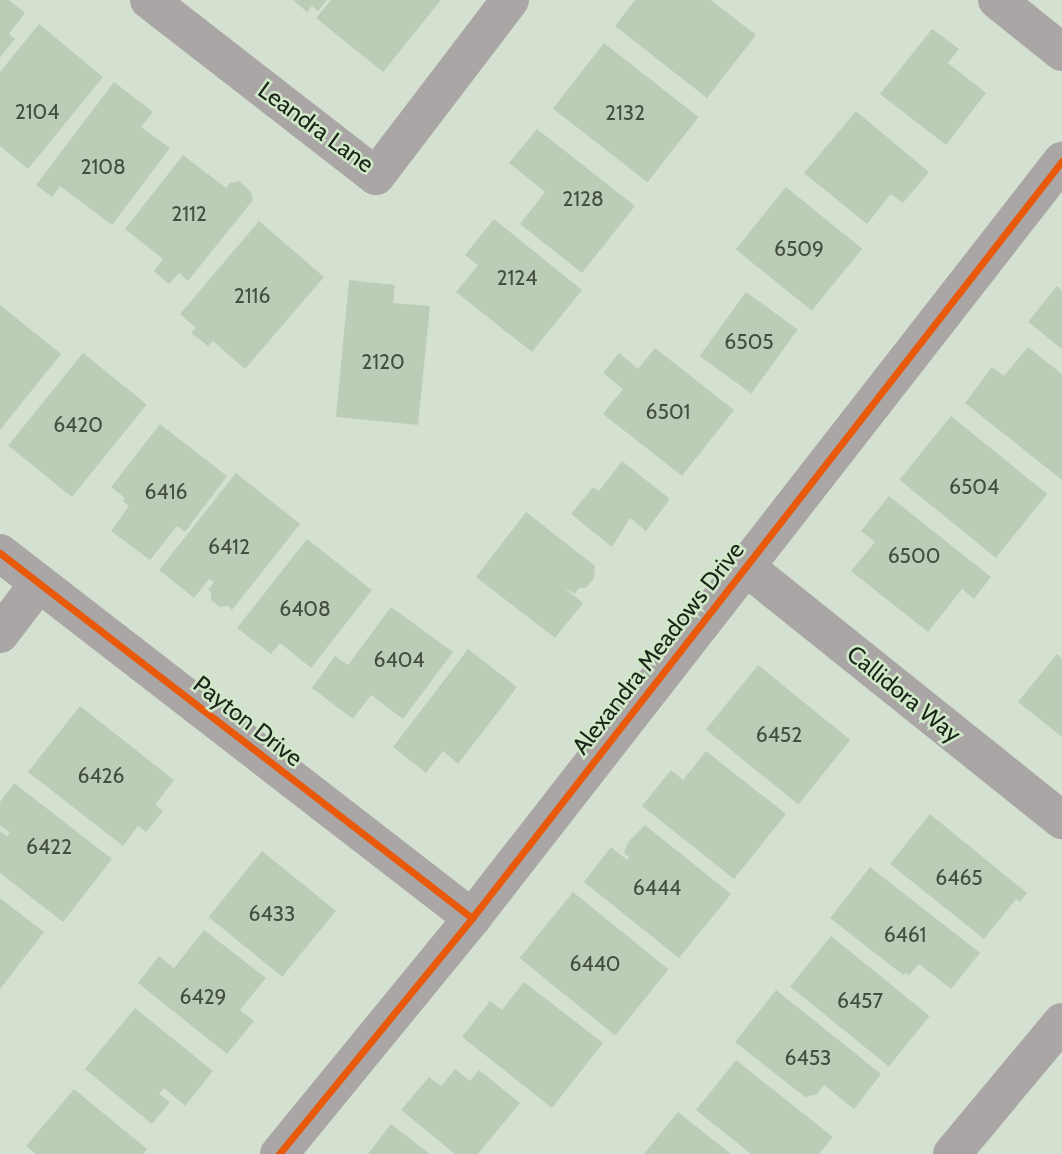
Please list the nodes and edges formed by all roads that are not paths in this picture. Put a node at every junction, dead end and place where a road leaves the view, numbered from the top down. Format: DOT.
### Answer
graph roads {
  1 [pos="149,0"];
  2 [pos="510,0"];
  3 [pos="997,0"];
  4 [pos="1062,52"];
  5 [pos="1062,161"];
  6 [pos="0,553"];
  7 [pos="746,567"];
  8 [pos="39,583"];
  9 [pos="0,634"];
  10 [pos="1062,820"];
  11 [pos="472,918"];
  12 [pos="1062,1022"];
  13 [pos="279,1154"];
  14 [pos="952,1154"];
  1 -- 2 [label="street, Leandra Lane"];
  3 -- 4 [label="street"];
  5 -- 7 [label="street, Alexandra Meadows Drive"];
  6 -- 8 [label="street, Payton Drive"];
  7 -- 10 [label="street, Callidora Way"];
  7 -- 11 [label="street, Alexandra Meadows Drive"];
  8 -- 9 [label="street"];
  8 -- 11 [label="street, Payton Drive"];
  11 -- 13 [label="street, Alexandra Meadows Drive"];
  12 -- 14 [label="street"];
}
